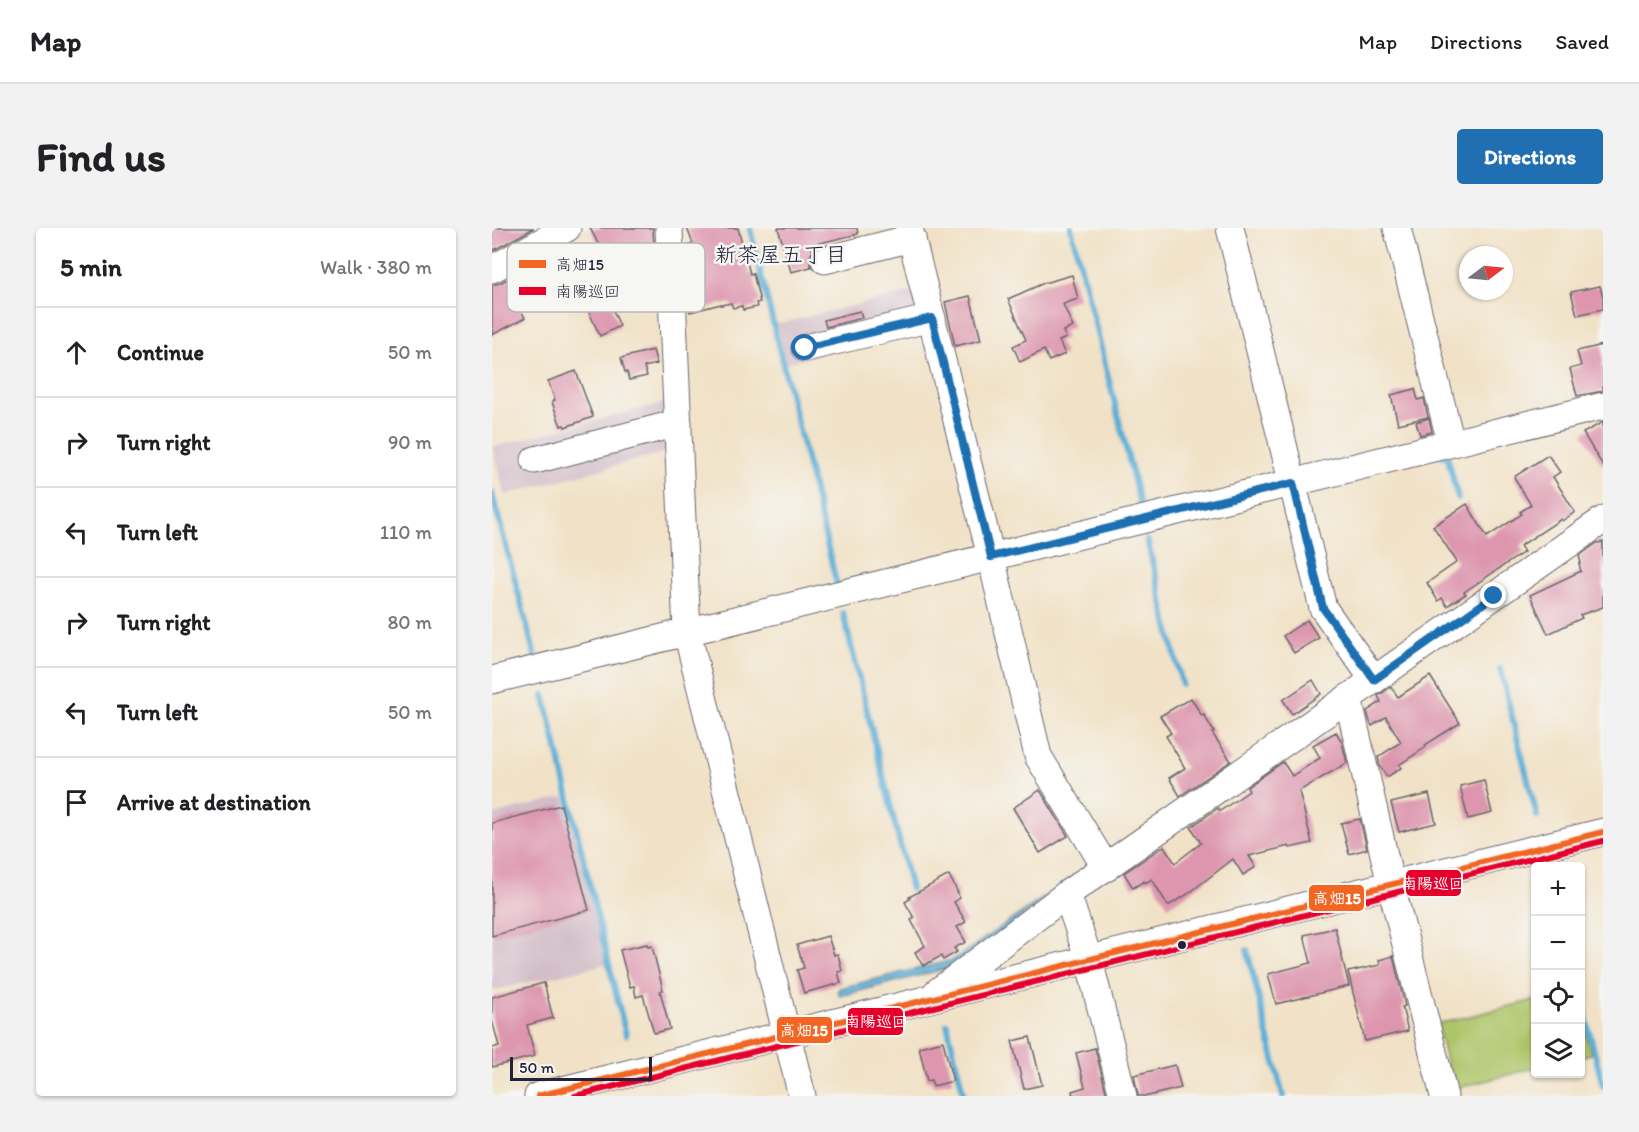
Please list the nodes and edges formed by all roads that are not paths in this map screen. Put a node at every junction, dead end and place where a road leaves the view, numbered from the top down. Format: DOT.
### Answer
graph roads {
  1 [pos="567,228"];
  2 [pos="669,228"];
  3 [pos="1230,228"];
  4 [pos="1397,228"];
  5 [pos="911,233"];
  6 [pos="540,243"];
  7 [pos="670,243"];
  8 [pos="825,260"];
  9 [pos="507,261"];
  10 [pos="492,269"];
  11 [pos="673,312"];
  12 [pos="932,318"];
  13 [pos="805,348"];
  14 [pos="1603,406"];
  15 [pos="678,423"];
  16 [pos="1451,443"];
  17 [pos="535,460"];
  18 [pos="1293,483"];
  19 [pos="1603,520"];
  20 [pos="991,557"];
  21 [pos="687,632"];
  22 [pos="492,680"];
  23 [pos="1374,680"];
  24 [pos="1348,698"];
  25 [pos="1603,832"];
  26 [pos="1106,868"];
  27 [pos="1392,885"];
  28 [pos="1067,894"];
  29 [pos="1089,960"];
  30 [pos="928,999"];
  31 [pos="787,1034"];
  32 [pos="616,1087"];
  33 [pos="794,1092"];
  34 [pos="538,1096"];
  35 [pos="1123,1096"];
  36 [pos="1444,1096"];
  1 -- 6 [label="street"];
  2 -- 7 [label="street"];
  3 -- 18 [label="street"];
  4 -- 16 [label="street"];
  5 -- 8 [label="street"];
  5 -- 12 [label="street"];
  9 -- 10 [label="street"];
  11 -- 15 [label="street"];
  12 -- 13 [label="street"];
  12 -- 20 [label="street"];
  14 -- 16 [label="street"];
  15 -- 17 [label="street"];
  15 -- 21 [label="street"];
  16 -- 18 [label="street"];
  18 -- 20 [label="street"];
  18 -- 23 [label="street"];
  19 -- 23 [label="street"];
  20 -- 21 [label="street"];
  20 -- 26 [label="street"];
  21 -- 22 [label="street"];
  21 -- 31 [label="street"];
  23 -- 24 [label="street"];
  24 -- 26 [label="street"];
  24 -- 27 [label="street"];
  25 -- 27 [label="street"];
  26 -- 28 [label="street"];
  27 -- 29 [label="street"];
  27 -- 36 [label="street"];
  28 -- 29 [label="street"];
  28 -- 30 [label="street"];
  29 -- 30 [label="street"];
  29 -- 35 [label="street"];
  30 -- 31 [label="street"];
  31 -- 32 [label="street"];
  31 -- 33 [label="street"];
  32 -- 34 [label="street"];
}
